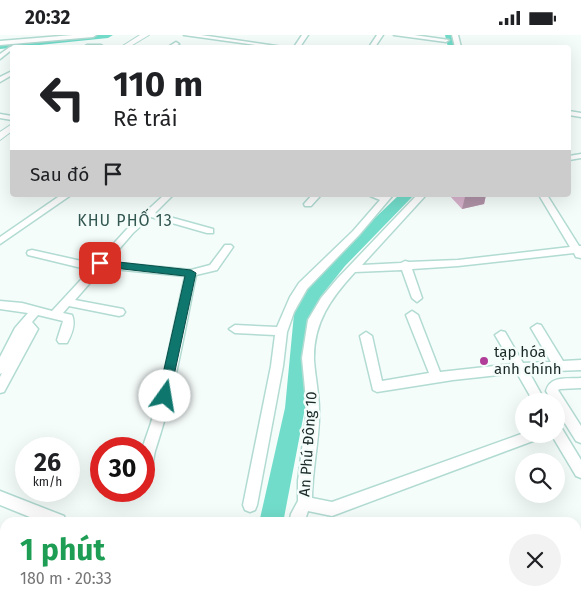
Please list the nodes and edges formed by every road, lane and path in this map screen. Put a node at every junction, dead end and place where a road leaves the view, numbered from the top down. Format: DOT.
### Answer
graph roads {
  1 [pos="0,35"];
  2 [pos="93,35"];
  3 [pos="146,35"];
  4 [pos="187,35"];
  5 [pos="260,35"];
  6 [pos="397,35"];
  7 [pos="13,36"];
  8 [pos="41,36"];
  9 [pos="446,37"];
  10 [pos="0,43"];
  11 [pos="129,45"];
  12 [pos="242,45"];
  13 [pos="249,45"];
  14 [pos="10,129"];
  15 [pos="0,137"];
  16 [pos="64,197"];
  17 [pos="167,197"];
  18 [pos="315,197"];
  19 [pos="387,197"];
  20 [pos="420,197"];
  21 [pos="543,197"];
  22 [pos="308,204"];
  23 [pos="150,214"];
  24 [pos="210,231"];
  25 [pos="0,241"];
  26 [pos="228,247"];
  27 [pos="579,251"];
  28 [pos="32,253"];
  29 [pos="405,264"];
  30 [pos="98,266"];
  31 [pos="353,269"];
  32 [pos="191,273"];
  33 [pos="417,298"];
  34 [pos="66,302"];
  35 [pos="0,305"];
  36 [pos="35,311"];
  37 [pos="119,312"];
  38 [pos="55,315"];
  39 [pos="412,315"];
  40 [pos="27,323"];
  41 [pos="536,328"];
  42 [pos="235,329"];
  43 [pos="281,332"];
  44 [pos="501,335"];
  45 [pos="366,336"];
  46 [pos="63,340"];
  47 [pos="581,365"];
  48 [pos="560,366"];
  49 [pos="519,367"];
  50 [pos="0,369"];
  51 [pos="436,376"];
  52 [pos="581,383"];
  53 [pos="0,388"];
  54 [pos="534,393"];
  55 [pos="571,423"];
  56 [pos="565,425"];
  57 [pos="153,437"];
  58 [pos="581,437"];
  59 [pos="515,442"];
  60 [pos="563,443"];
  61 [pos="581,472"];
  62 [pos="0,499"];
  63 [pos="305,503"];
  64 [pos="250,505"];
  65 [pos="48,517"];
  66 [pos="297,517"];
  1 -- 10 [label="street"];
  2 -- 8 [label="street"];
  3 -- 11 [label="main road"];
  4 -- 12 [label="street"];
  5 -- 13 [label="street"];
  6 -- 9 [label="street"];
  7 -- 8 [label="street"];
  8 -- 10 [label="street"];
  14 -- 15 [label="main road"];
  16 -- 25 [label="street"];
  17 -- 23 [label="street"];
  18 -- 22 [label="street"];
  19 -- 43 [label="street"];
  20 -- 31 [label="street, An Phú Đông 10"];
  21 -- 27 [label="street"];
  23 -- 24 [label="street"];
  23 -- 30 [label="street"];
  26 -- 32 [label="street"];
  27 -- 29 [label="street"];
  28 -- 30 [label="street"];
  29 -- 31 [label="street"];
  29 -- 33 [label="street"];
  30 -- 32 [label="street"];
  30 -- 34 [label="street"];
  31 -- 63 [label="street, An Phú Đông 10"];
  32 -- 57 [label="street"];
  34 -- 37 [label="street"];
  34 -- 38 [label="street"];
  35 -- 36 [label="street"];
  36 -- 38 [label="street"];
  36 -- 40 [label="street"];
  38 -- 46 [label="street"];
  39 -- 51 [label="street"];
  40 -- 50 [label="street"];
  40 -- 53 [label="street"];
  41 -- 48 [label="street"];
  42 -- 43 [label="street"];
  43 -- 64 [label="street"];
  44 -- 49 [label="street"];
  45 -- 51 [label="street"];
  47 -- 48 [label="street"];
  48 -- 49 [label="street"];
  49 -- 51 [label="street"];
  49 -- 54 [label="street"];
  52 -- 55 [label="street"];
  55 -- 56 [label="street"];
  55 -- 58 [label="street"];
  59 -- 63 [label="street"];
  60 -- 61 [label="street"];
  62 -- 65 [label="street"];
  63 -- 66 [label="street, An Phú Đông 10"];
}
